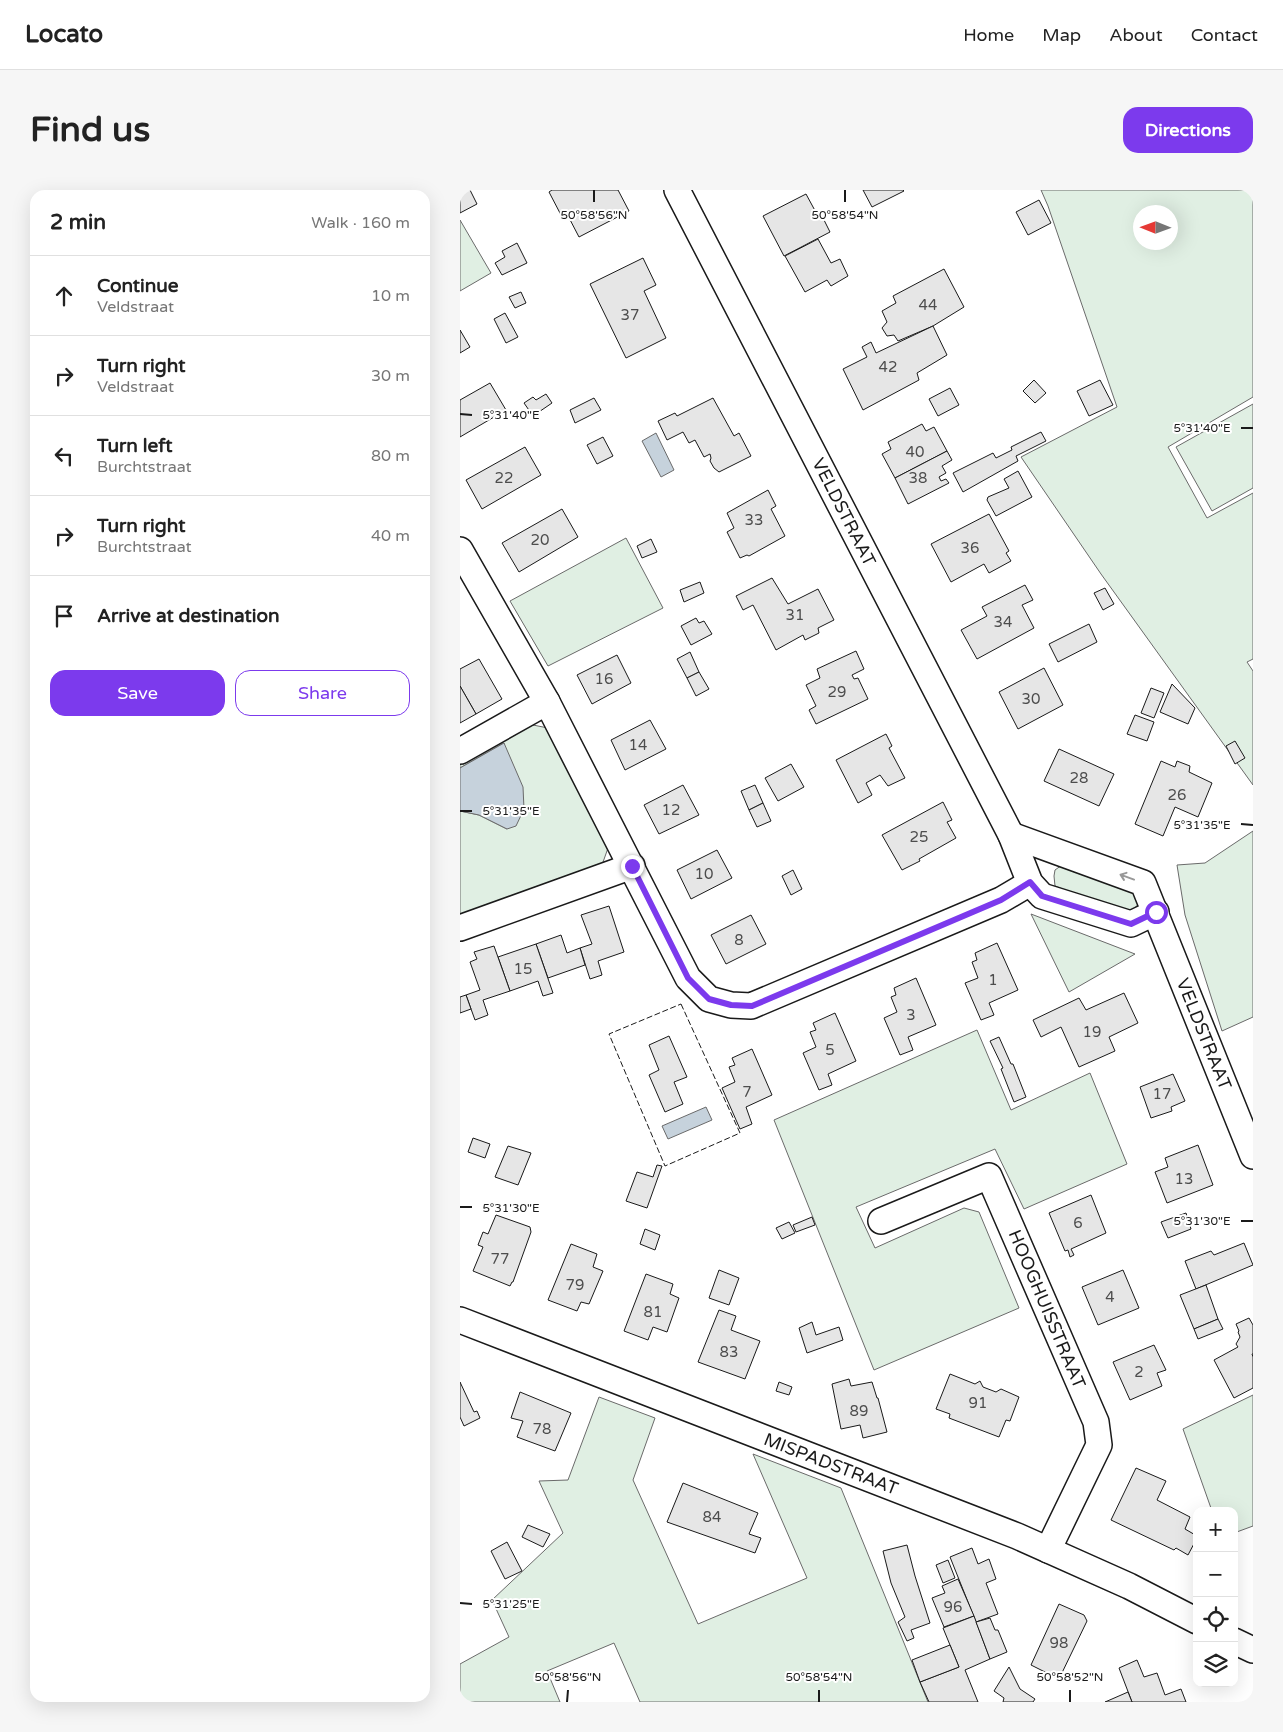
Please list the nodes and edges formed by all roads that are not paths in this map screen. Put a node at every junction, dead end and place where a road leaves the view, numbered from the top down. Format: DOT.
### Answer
graph roads {
  1 [pos="677,190"];
  2 [pos="460,550"];
  3 [pos="548,702"];
  4 [pos="460,751"];
  5 [pos="1011,834"];
  6 [pos="632,866"];
  7 [pos="1030,882"];
  8 [pos="1156,912"];
  9 [pos="460,928"];
  10 [pos="1253,1156"];
  11 [pos="881,1221"];
  12 [pos="460,1320"];
  13 [pos="1048,1550"];
  14 [pos="1193,1619"];
  15 [pos="1236,1642"];
  16 [pos="1253,1650"];
  1 -- 5 [label="street, VELDSTRAAT"];
  2 -- 3 [label="street"];
  3 -- 4 [label="street"];
  3 -- 6 [label="street"];
  5 -- 7 [label="street, VELDSTRAAT"];
  8 -- 5 [label="street, VELDSTRAAT, one-way"];
  6 -- 7 [label="street"];
  6 -- 9 [label="street"];
  7 -- 8 [label="street, VELDSTRAAT"];
  8 -- 10 [label="street, VELDSTRAAT"];
  11 -- 13 [label="street, HOOGHUISSTRAAT"];
  12 -- 13 [label="street, MISPADSTRAAT"];
  13 -- 14 [label="street, MISPADSTRAAT"];
  15 -- 16 [label="street"];
}
